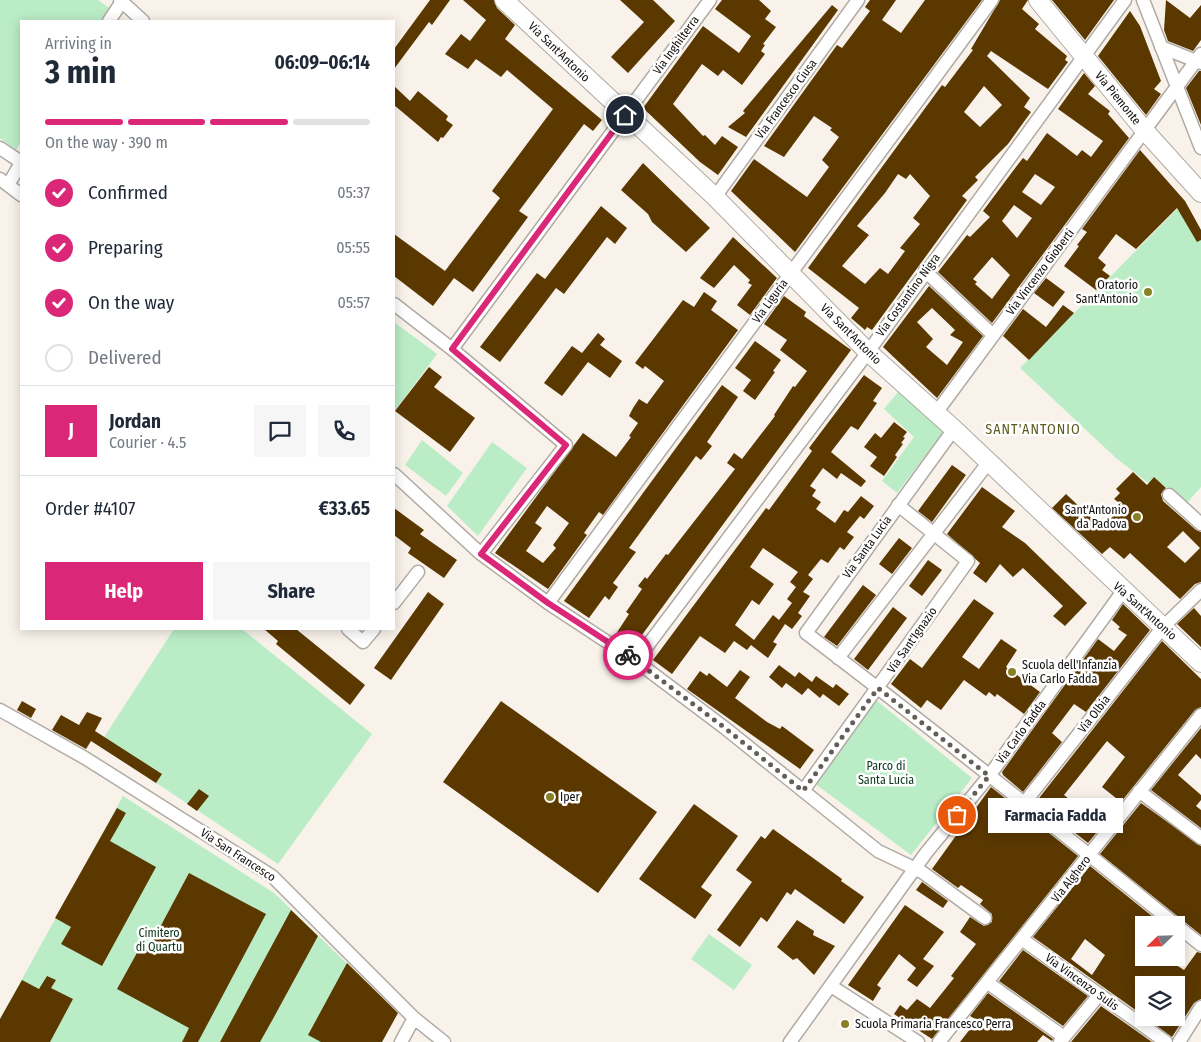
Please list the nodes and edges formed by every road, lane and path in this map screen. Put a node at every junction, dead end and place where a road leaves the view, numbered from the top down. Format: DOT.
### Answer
graph roads {
  1 [pos="122,0"];
  2 [pos="504,0"];
  3 [pos="710,0"];
  4 [pos="858,0"];
  5 [pos="992,0"];
  6 [pos="1038,0"];
  7 [pos="1126,0"];
  8 [pos="1143,0"];
  9 [pos="111,20"];
  10 [pos="143,20"];
  11 [pos="1161,47"];
  12 [pos="1084,56"];
  13 [pos="1199,60"];
  14 [pos="1171,73"];
  15 [pos="1177,89"];
  16 [pos="625,115"];
  17 [pos="1145,131"];
  18 [pos="0,148"];
  19 [pos="1201,148"];
  20 [pos="20,161"];
  21 [pos="20,163"];
  22 [pos="4,182"];
  23 [pos="1201,193"];
  24 [pos="20,195"];
  25 [pos="715,197"];
  26 [pos="925,271"];
  27 [pos="791,273"];
  28 [pos="395,305"];
  29 [pos="993,335"];
  30 [pos="452,349"];
  31 [pos="868,352"];
  32 [pos="936,413"];
  33 [pos="954,429"];
  34 [pos="988,464"];
  35 [pos="395,475"];
  36 [pos="1169,494"];
  37 [pos="898,505"];
  38 [pos="1201,524"];
  39 [pos="933,534"];
  40 [pos="481,554"];
  41 [pos="418,572"];
  42 [pos="1201,590"];
  43 [pos="1123,591"];
  44 [pos="395,602"];
  45 [pos="548,603"];
  46 [pos="1163,627"];
  47 [pos="349,630"];
  48 [pos="373,630"];
  49 [pos="838,658"];
  50 [pos="636,661"];
  51 [pos="1201,663"];
  52 [pos="878,688"];
  53 [pos="0,710"];
  54 [pos="1201,715"];
  55 [pos="989,776"];
  56 [pos="803,791"];
  57 [pos="1139,791"];
  58 [pos="1025,802"];
  59 [pos="1201,838"];
  60 [pos="1090,855"];
  61 [pos="915,868"];
  62 [pos="1165,916"];
  63 [pos="985,918"];
  64 [pos="1185,932"];
  65 [pos="1023,940"];
  66 [pos="1201,945"];
  67 [pos="988,983"];
  68 [pos="831,986"];
  69 [pos="1099,995"];
  70 [pos="1201,1008"];
  71 [pos="414,1018"];
  72 [pos="1062,1040"];
  73 [pos="400,1042"];
  74 [pos="444,1042"];
  75 [pos="790,1042"];
  76 [pos="918,1042"];
  77 [pos="939,1042"];
  78 [pos="1166,1042"];
  79 [pos="1179,1042"];
  1 -- 9 [label="street"];
  1 -- 10 [label="street"];
  2 -- 16 [label="street, Via Sant'Antonio"];
  3 -- 16 [label="street, Via Inghilterra"];
  4 -- 25 [label="street, Via Francesco Ciusa"];
  5 -- 27 [label="street, Via Liguria"];
  6 -- 12 [label="street, Via Piemonte"];
  7 -- 12 [label="street, Via Costantino Nigra"];
  8 -- 11 [label="street"];
  11 -- 13 [label="street"];
  11 -- 14 [label="street"];
  12 -- 17 [label="street, Via Piemonte"];
  12 -- 26 [label="street, Via Costantino Nigra"];
  13 -- 14 [label="street"];
  13 -- 15 [label="street, Via Vincenzo Gioberti"];
  14 -- 15 [label="street"];
  15 -- 17 [label="street, Via Vincenzo Gioberti"];
  15 -- 19 [label="street"];
  16 -- 25 [label="street, Via Sant'Antonio"];
  16 -- 30 [label="street, Via Inghilterra"];
  17 -- 23 [label="street, Via Piemonte"];
  17 -- 29 [label="street, Via Vincenzo Gioberti"];
  18 -- 20 [label="street"];
  21 -- 22 [label="street"];
  22 -- 24 [label="street"];
  25 -- 27 [label="street, Via Sant'Antonio"];
  26 -- 29 [label="street"];
  26 -- 31 [label="street, Via Costantino Nigra"];
  27 -- 31 [label="street, Via Sant'Antonio"];
  27 -- 45 [label="street, Via Liguria"];
  28 -- 30 [label="street"];
  29 -- 32 [label="street, Via Vincenzo Gioberti"];
  30 -- 40 [label="street"];
  31 -- 32 [label="street, Via Sant'Antonio"];
  31 -- 50 [label="street, Via Costantino Nigra"];
  32 -- 33 [label="street, Via Sant'Antonio"];
  33 -- 34 [label="street, Via Sant'Antonio"];
  33 -- 37 [label="street, Via Santa Lucia"];
  34 -- 39 [label="street"];
  34 -- 43 [label="street, Via Sant'Antonio"];
  35 -- 40 [label="street"];
  36 -- 38 [label="street"];
  37 -- 39 [label="street, Via Sant'Ignazio"];
  37 -- 49 [label="street, Via Santa Lucia"];
  39 -- 49 [label="street"];
  39 -- 52 [label="street, Via Sant'Ignazio"];
  40 -- 45 [label="street"];
  41 -- 44 [label="street"];
  42 -- 46 [label="street, Via Olbia"];
  43 -- 46 [label="street, Via Sant'Antonio"];
  43 -- 55 [label="street, Via Carlo Fadda"];
  45 -- 50 [label="street"];
  46 -- 51 [label="street, Via Sant'Antonio"];
  46 -- 58 [label="street, Via Olbia"];
  47 -- 48 [label="street"];
  49 -- 52 [label="street, Via Santa Lucia"];
  50 -- 56 [label="street"];
  52 -- 55 [label="street, Via Santa Lucia"];
  52 -- 56 [label="street, Via Sant'Ignazio"];
  53 -- 71 [label="street, Via San Francesco"];
  54 -- 57 [label="street, Via Alghero"];
  55 -- 58 [label="street, Via Santa Lucia"];
  55 -- 61 [label="street, Via Carlo Fadda"];
  56 -- 61 [label="street"];
  57 -- 59 [label="street"];
  57 -- 60 [label="street, Via Alghero"];
  58 -- 60 [label="street, Via Santa Lucia"];
  60 -- 62 [label="street, Via Santa Lucia"];
  60 -- 65 [label="street, Via Alghero"];
  61 -- 63 [label="street"];
  61 -- 68 [label="street, Via Carlo Fadda"];
  64 -- 66 [label="street, Via Santa Lucia"];
  65 -- 67 [label="street, Via Alghero"];
  65 -- 69 [label="street, Via Vincenzo Sulis"];
  67 -- 72 [label="street"];
  67 -- 77 [label="street, Via Alghero"];
  68 -- 75 [label="street, Via Carlo Fadda"];
  68 -- 76 [label="street"];
  69 -- 72 [label="street"];
  69 -- 78 [label="street, Via Vincenzo Sulis"];
  70 -- 79 [label="street"];
  71 -- 73 [label="street"];
  71 -- 74 [label="street, Via San Francesco"];
}
